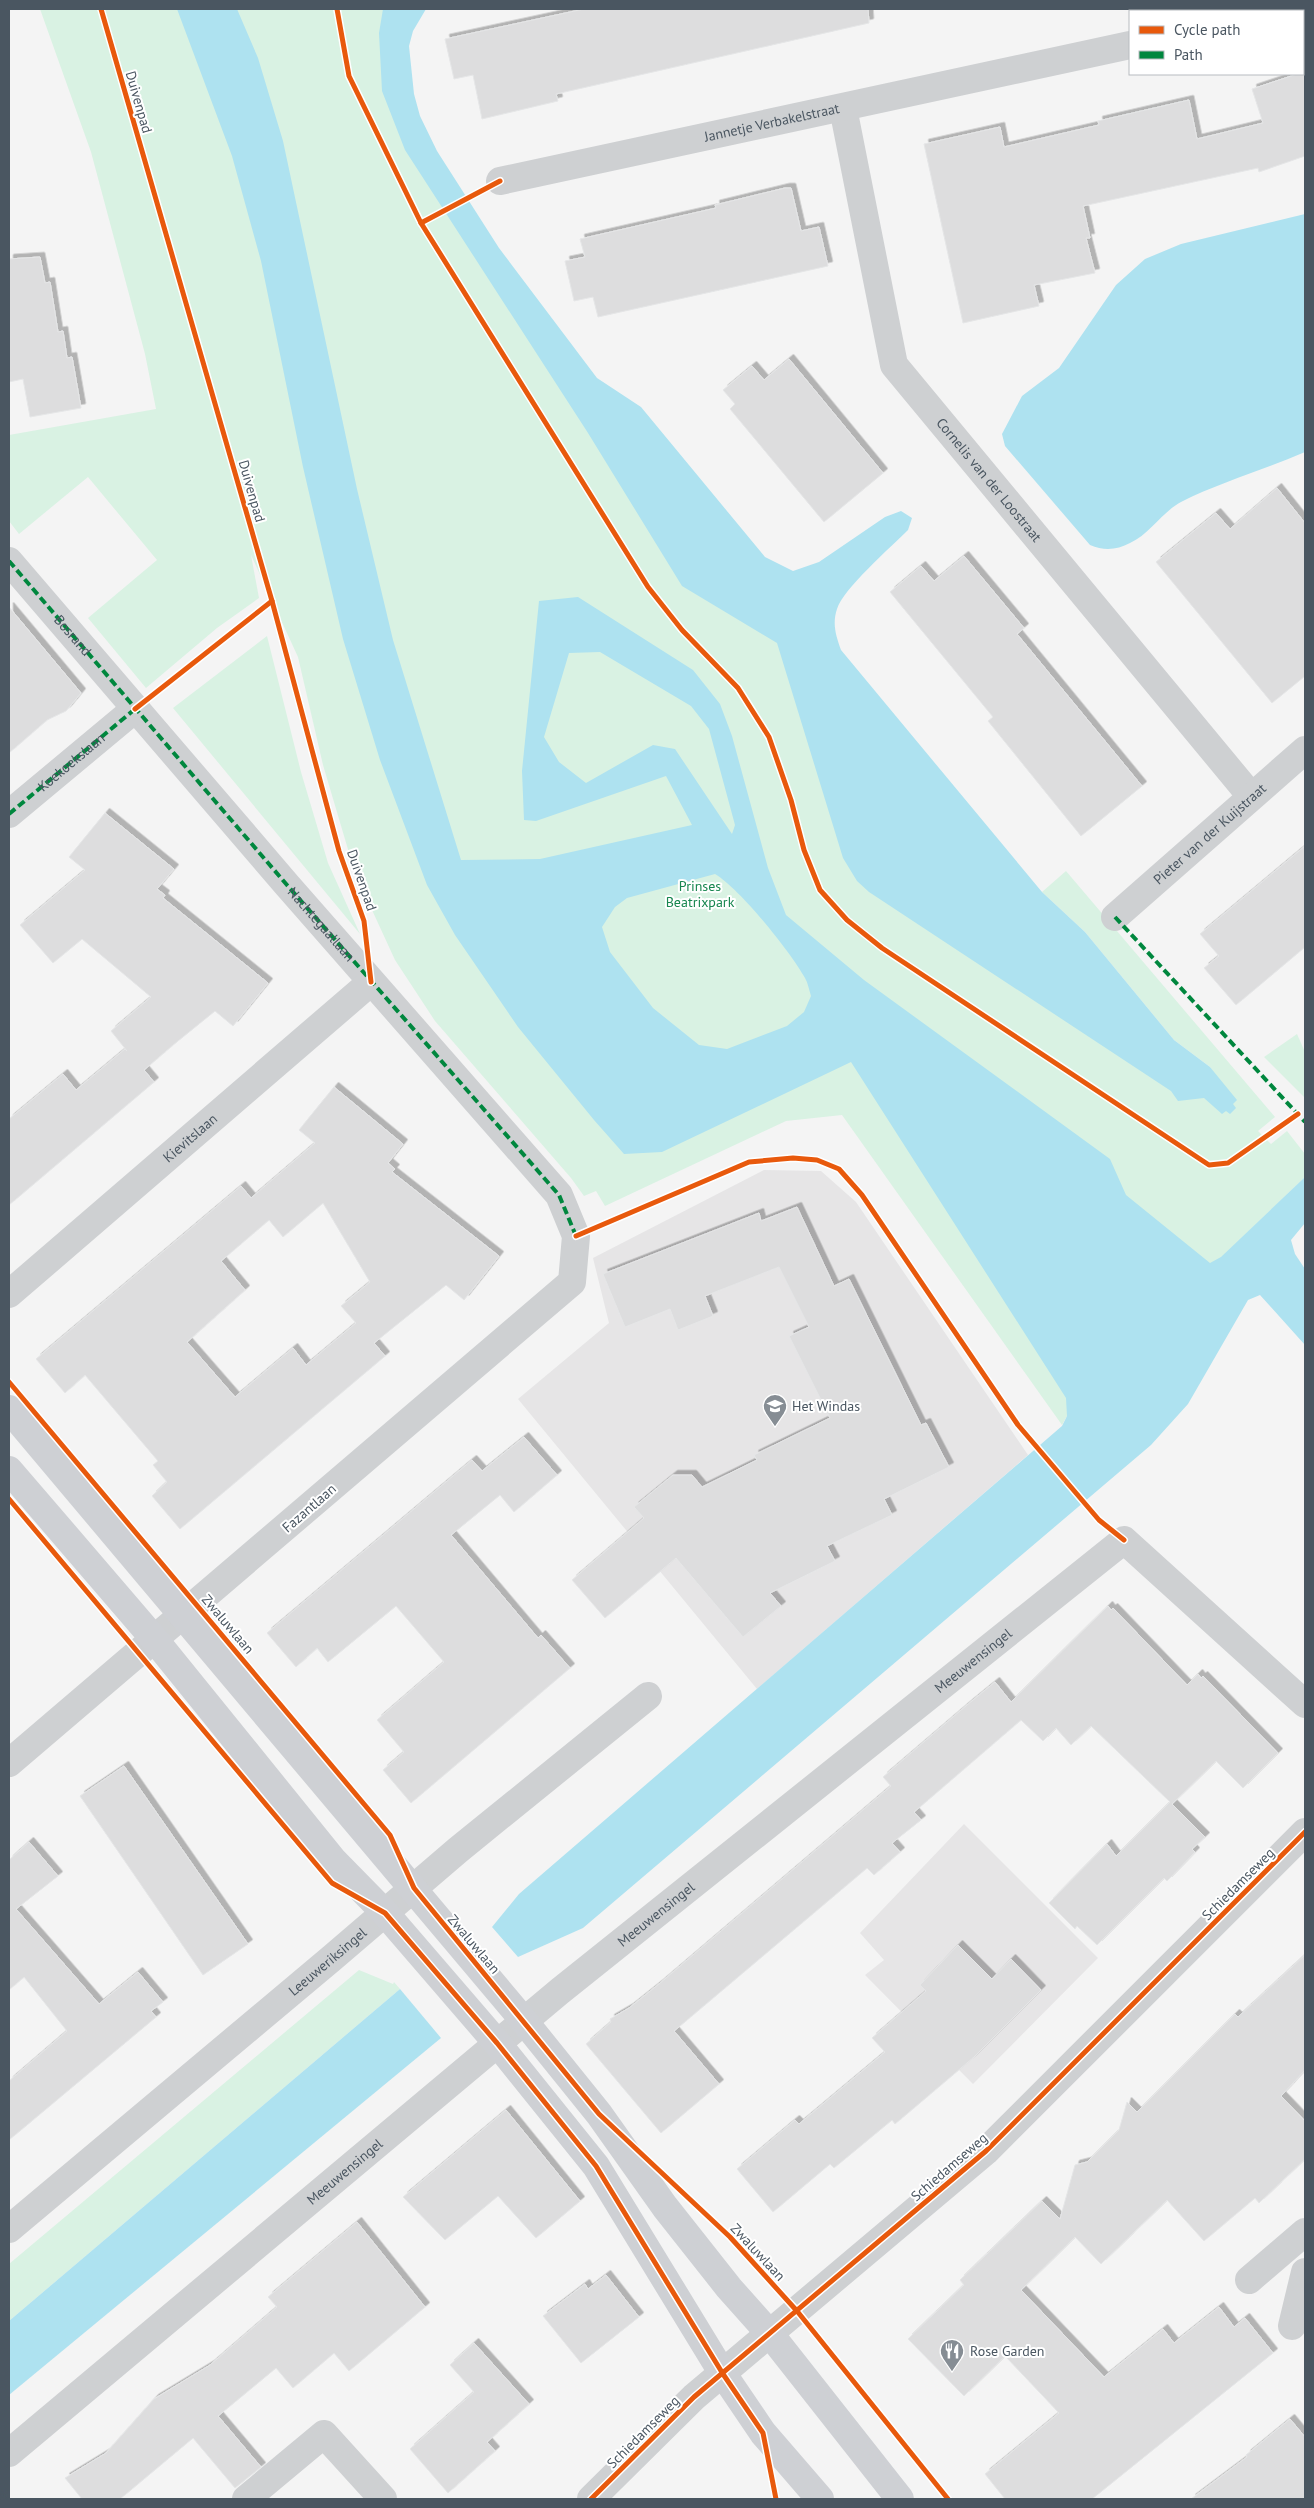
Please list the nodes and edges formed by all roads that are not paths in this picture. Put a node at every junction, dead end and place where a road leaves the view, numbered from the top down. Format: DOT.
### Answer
graph roads {
  1 [pos="1129,45"];
  2 [pos="843,108"];
  3 [pos="500,180"];
  4 [pos="9,562"];
  5 [pos="135,709"];
  6 [pos="1305,750"];
  7 [pos="1251,796"];
  8 [pos="9,814"];
  9 [pos="1116,917"];
  10 [pos="371,982"];
  11 [pos="576,1236"];
  12 [pos="9,1294"];
  13 [pos="9,1409"];
  14 [pos="9,1470"];
  15 [pos="184,1616"];
  16 [pos="155,1640"];
  17 [pos="648,1696"];
  18 [pos="1305,1704"];
  19 [pos="9,1763"];
  20 [pos="1305,1832"];
  21 [pos="414,1888"];
  22 [pos="385,1913"];
  23 [pos="524,2021"];
  24 [pos="498,2043"];
  25 [pos="9,2230"];
  26 [pos="1305,2232"];
  27 [pos="1305,2272"];
  28 [pos="1249,2280"];
  29 [pos="1292,2326"];
  30 [pos="770,2334"];
  31 [pos="723,2374"];
  32 [pos="9,2453"];
  33 [pos="246,2499"];
  34 [pos="383,2499"];
  35 [pos="591,2499"];
  36 [pos="820,2499"];
  37 [pos="900,2499"];
  1 -- 2 [label="street, Jannetje Verbakelstraat"];
  2 -- 3 [label="street, Jannetje Verbakelstraat"];
  2 -- 7 [label="street, Cornelis van der Loostraat"];
  4 -- 5 [label="street, Bosrand"];
  5 -- 8 [label="street, Koekoekslaan"];
  5 -- 10 [label="street, Nachtegaallaan"];
  6 -- 7 [label="street, Pieter van der Kuijstraat"];
  7 -- 9 [label="street, Pieter van der Kuijstraat"];
  10 -- 11 [label="street, Nachtegaallaan"];
  10 -- 12 [label="street, Kievitslaan"];
  11 -- 15 [label="street, Fazantlaan"];
  13 -- 15 [label="main road, Zwaluwlaan"];
  14 -- 16 [label="main road"];
  15 -- 16 [label="street, Fazantlaan"];
  15 -- 21 [label="main road, Zwaluwlaan"];
  16 -- 19 [label="street, Fazantlaan"];
  16 -- 22 [label="main road"];
  17 -- 21 [label="street, Leeuweriksingel"];
  18 -- 23 [label="street, Meeuwensingel"];
  20 -- 30 [label="street, Schiedamseweg"];
  21 -- 22 [label="street, Leeuweriksingel"];
  21 -- 23 [label="main road, Zwaluwlaan"];
  22 -- 24 [label="main road"];
  22 -- 25 [label="street, Leeuweriksingel"];
  23 -- 24 [label="street, Meeuwensingel"];
  23 -- 30 [label="main road, Zwaluwlaan"];
  24 -- 31 [label="main road"];
  24 -- 32 [label="street, Meeuwensingel"];
  26 -- 28 [label="street"];
  27 -- 29 [label="street"];
  30 -- 31 [label="street, Schiedamseweg"];
  30 -- 37 [label="main road, Zwaluwlaan"];
  31 -- 35 [label="street, Schiedamseweg"];
  31 -- 36 [label="main road"];
  33 -- 34 [label="street"];
}
